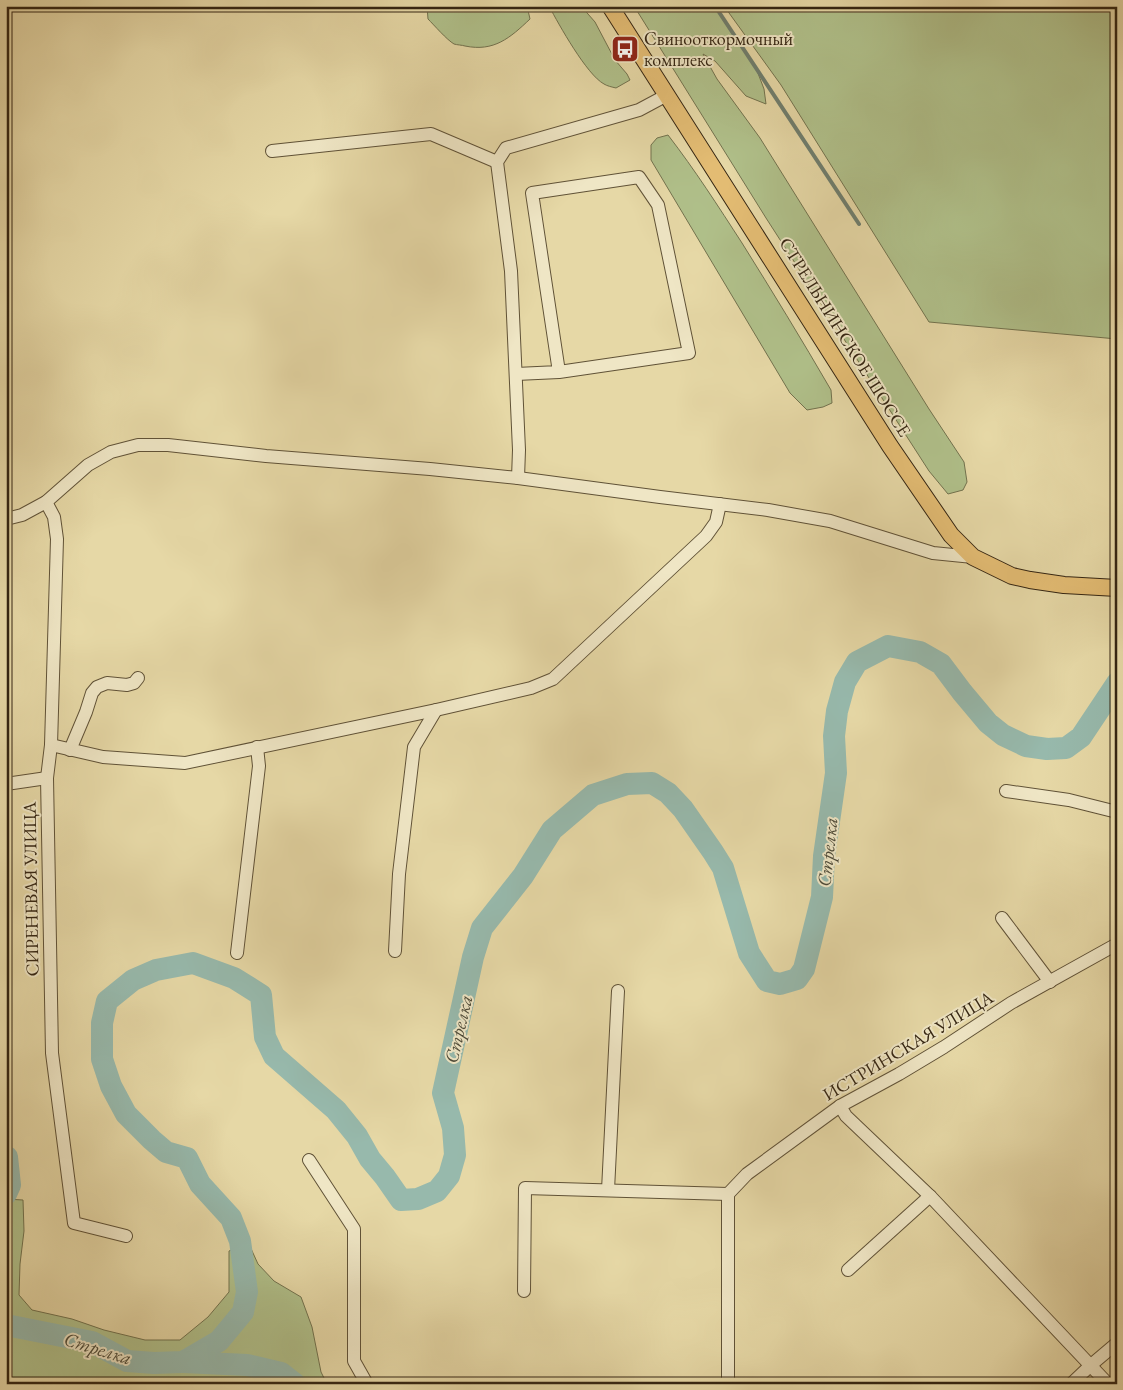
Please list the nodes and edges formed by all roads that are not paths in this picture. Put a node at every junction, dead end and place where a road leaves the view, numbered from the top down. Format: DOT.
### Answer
graph roads {
  1 [pos="610,6"];
  2 [pos="667,95"];
  3 [pos="272,151"];
  4 [pos="497,162"];
  5 [pos="560,372"];
  6 [pos="516,374"];
  7 [pos="518,478"];
  8 [pos="46,502"];
  9 [pos="720,504"];
  10 [pos="6,518"];
  11 [pos="973,557"];
  12 [pos="1117,588"];
  13 [pos="138,678"];
  14 [pos="436,710"];
  15 [pos="52,745"];
  16 [pos="257,747"];
  17 [pos="70,750"];
  18 [pos="46,778"];
  19 [pos="6,784"];
  20 [pos="1006,791"];
  21 [pos="1117,812"];
  22 [pos="1002,918"];
  23 [pos="1117,944"];
  24 [pos="395,951"];
  25 [pos="237,953"];
  26 [pos="1050,982"];
  27 [pos="618,991"];
  28 [pos="840,1106"];
  29 [pos="309,1160"];
  30 [pos="608,1190"];
  31 [pos="728,1194"];
  32 [pos="930,1196"];
  33 [pos="126,1236"];
  34 [pos="848,1270"];
  35 [pos="524,1291"];
  36 [pos="1117,1343"];
  37 [pos="1091,1364"];
  38 [pos="367,1384"];
  39 [pos="728,1384"];
  40 [pos="1071,1384"];
  41 [pos="1108,1384"];
  1 -- 2 [label="main road, СТРЕЛЬНИНСКОЕ ШОССЕ"];
  2 -- 4 [label="street"];
  2 -- 11 [label="main road, СТРЕЛЬНИНСКОЕ ШОССЕ"];
  3 -- 4 [label="street"];
  4 -- 6 [label="street"];
  5 -- 5 [label="street"];
  5 -- 6 [label="street"];
  6 -- 7 [label="street"];
  7 -- 8 [label="street"];
  7 -- 9 [label="street"];
  8 -- 10 [label="street"];
  8 -- 15 [label="street, СИРЕНЕВАЯ УЛИЦА"];
  9 -- 11 [label="street"];
  9 -- 14 [label="street"];
  11 -- 12 [label="main road, СТРЕЛЬНИНСКОЕ ШОССЕ"];
  13 -- 17 [label="street"];
  14 -- 16 [label="street"];
  14 -- 24 [label="street"];
  15 -- 17 [label="street"];
  15 -- 18 [label="street, СИРЕНЕВАЯ УЛИЦА"];
  16 -- 17 [label="street"];
  16 -- 25 [label="street"];
  18 -- 19 [label="street"];
  18 -- 33 [label="street, СИРЕНЕВАЯ УЛИЦА"];
  20 -- 21 [label="street"];
  22 -- 26 [label="street"];
  23 -- 26 [label="street, ИСТРИНСКАЯ УЛИЦА"];
  26 -- 28 [label="street, ИСТРИНСКАЯ УЛИЦА"];
  27 -- 30 [label="street"];
  28 -- 31 [label="street, ИСТРИНСКАЯ УЛИЦА"];
  28 -- 32 [label="street"];
  29 -- 38 [label="street"];
  30 -- 31 [label="street"];
  30 -- 35 [label="street"];
  31 -- 39 [label="street"];
  32 -- 34 [label="street"];
  32 -- 37 [label="street"];
  36 -- 37 [label="street"];
  37 -- 40 [label="street"];
  37 -- 41 [label="street"];
}
